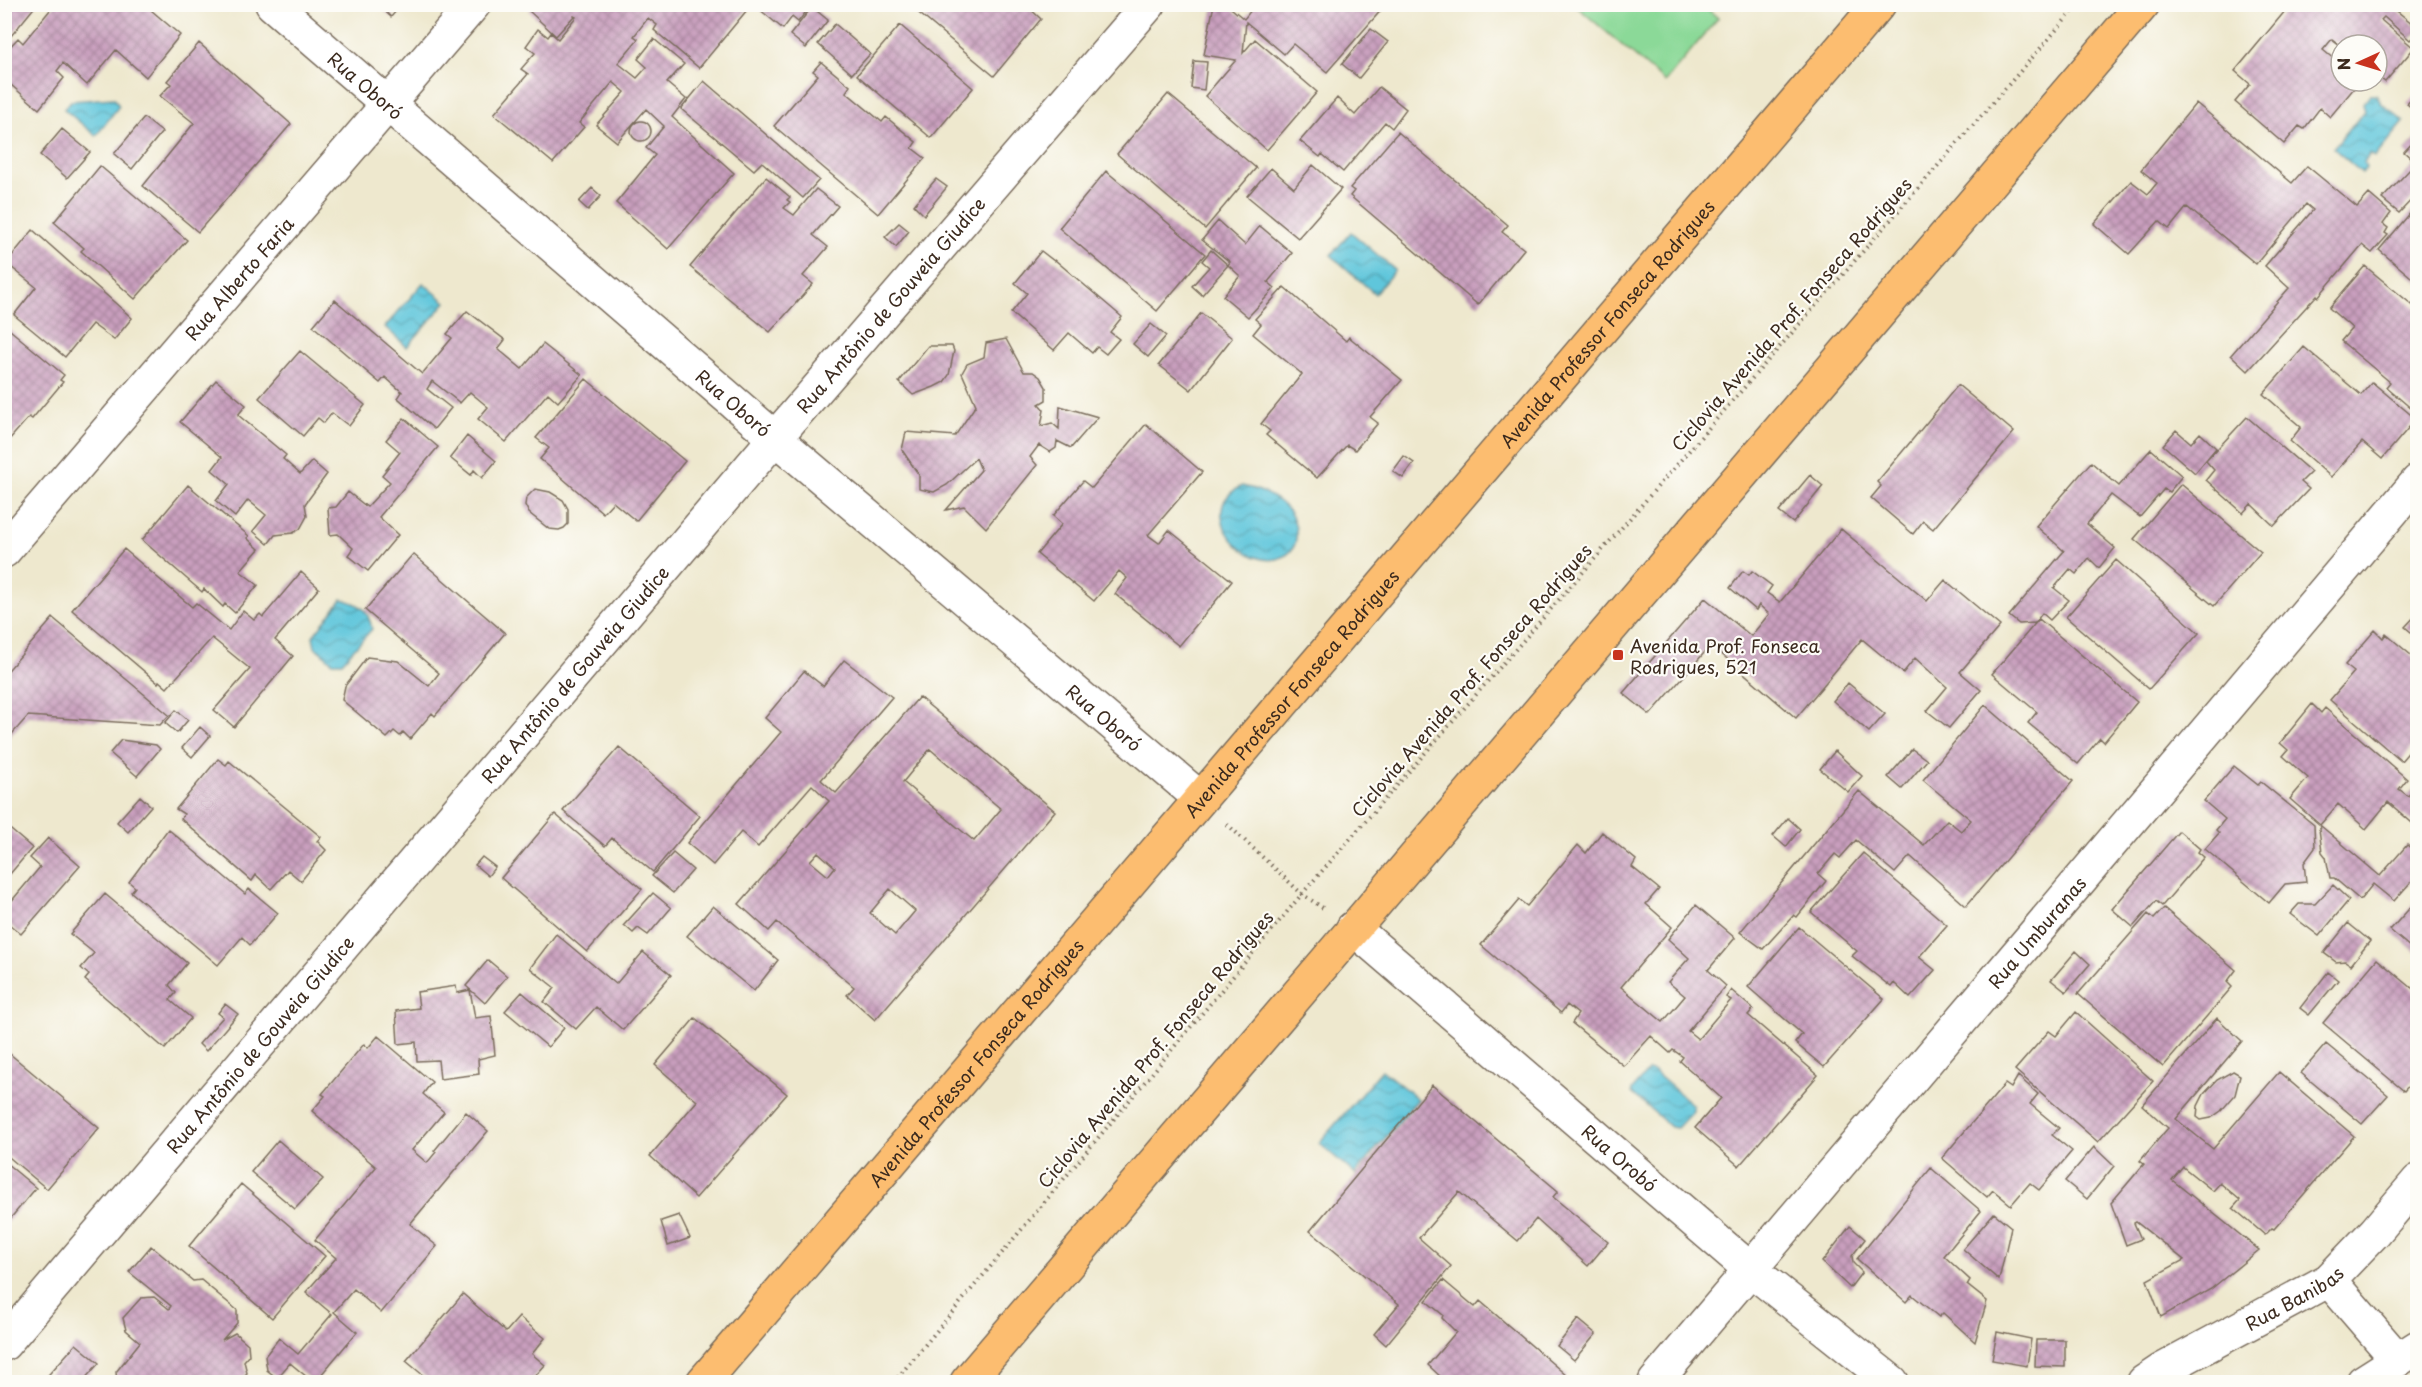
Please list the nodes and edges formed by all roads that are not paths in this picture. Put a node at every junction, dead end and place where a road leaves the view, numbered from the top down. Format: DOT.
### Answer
graph roads {
  1 [pos="272,4"];
  2 [pos="474,4"];
  3 [pos="1149,4"];
  4 [pos="1879,4"];
  5 [pos="2143,4"];
  6 [pos="388,104"];
  7 [pos="776,438"];
  8 [pos="2418,481"];
  9 [pos="4,551"];
  10 [pos="1200,798"];
  11 [pos="1353,928"];
  12 [pos="2418,1181"];
  13 [pos="1751,1270"];
  14 [pos="2329,1280"];
  15 [pos="4,1344"];
  16 [pos="2408,1353"];
  17 [pos="703,1383"];
  18 [pos="967,1383"];
  19 [pos="1655,1383"];
  20 [pos="1892,1383"];
  21 [pos="2145,1383"];
  22 [pos="2363,1383"];
  1 -- 6 [label="street, Rua Oboró"];
  2 -- 6 [label="street, Rua Alberto Faria"];
  3 -- 7 [label="street, Rua Antônio de Gouveia Giudice"];
  4 -- 10 [label="highway, Avenida Professor Fonseca Rodrigues"];
  5 -- 11 [label="highway"];
  6 -- 7 [label="street, Rua Oboró"];
  6 -- 9 [label="street, Rua Alberto Faria"];
  7 -- 10 [label="street, Rua Oboró"];
  7 -- 15 [label="street, Rua Antônio de Gouveia Giudice"];
  8 -- 13 [label="street, Rua Umburanas"];
  10 -- 17 [label="highway, Avenida Professor Fonseca Rodrigues"];
  11 -- 13 [label="street, Rua Orobó"];
  11 -- 18 [label="highway"];
  12 -- 14 [label="street, Rua Banibas"];
  13 -- 19 [label="street, Rua Umburanas"];
  13 -- 20 [label="street, Rua Orobó"];
  14 -- 16 [label="street"];
  14 -- 21 [label="street, Rua Banibas"];
  16 -- 22 [label="street"];
}
